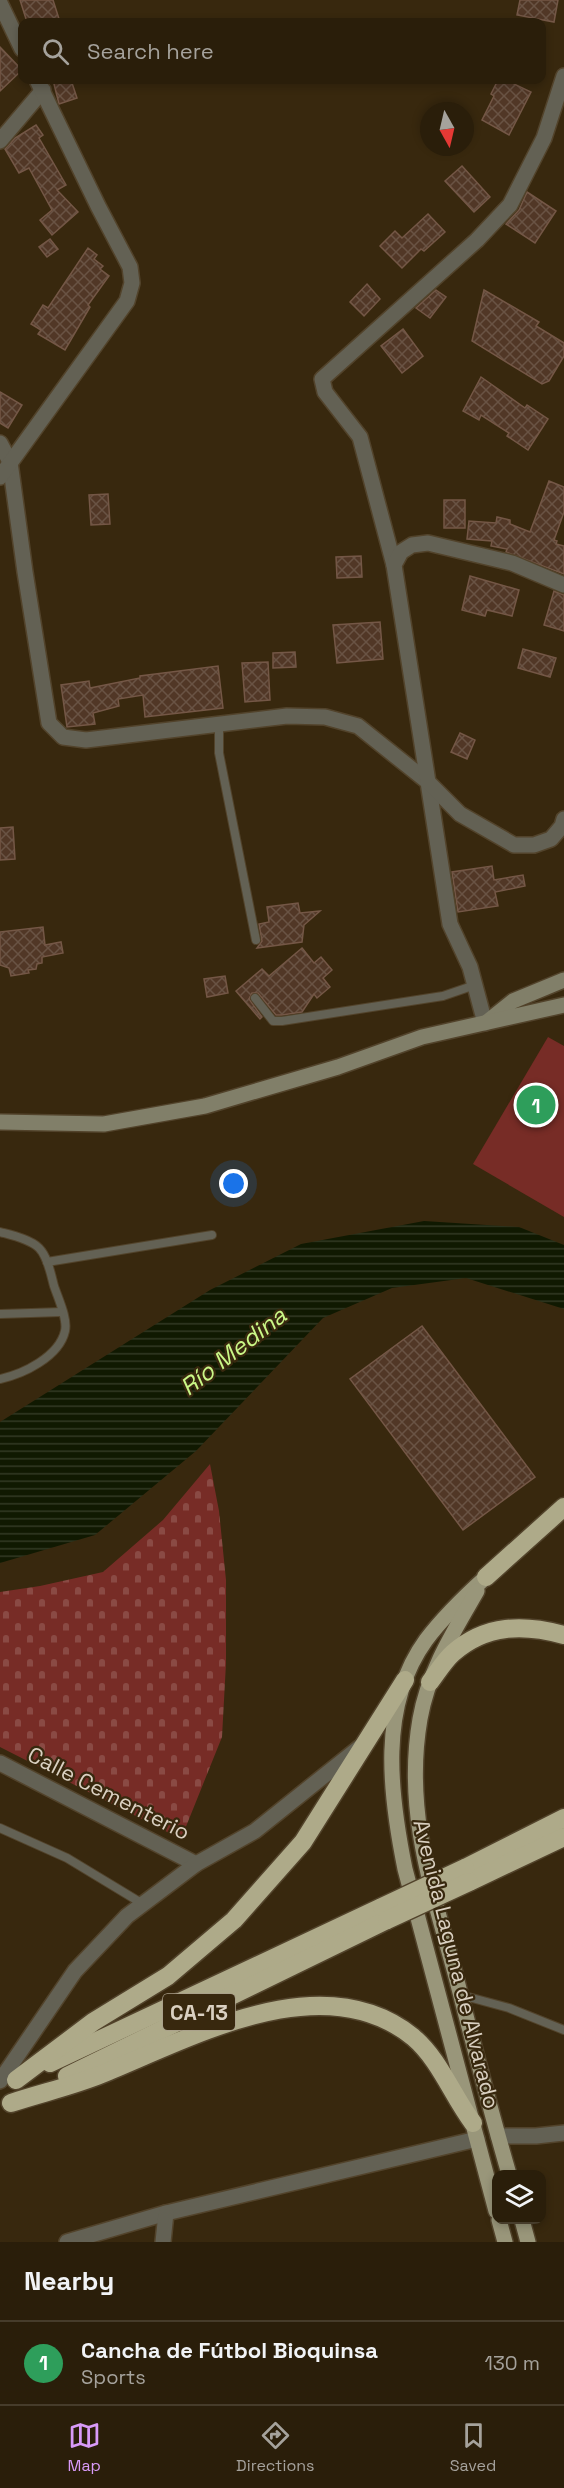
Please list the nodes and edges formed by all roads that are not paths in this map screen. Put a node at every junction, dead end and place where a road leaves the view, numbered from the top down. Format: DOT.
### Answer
graph roads {
  1 [pos="0,3"];
  2 [pos="18,41"];
  3 [pos="564,76"];
  4 [pos="40,85"];
  5 [pos="0,141"];
  6 [pos="0,443"];
  7 [pos="10,462"];
  8 [pos="0,477"];
  9 [pos="394,565"];
  10 [pos="564,585"];
  11 [pos="219,724"];
  12 [pos="428,782"];
  13 [pos="564,819"];
  14 [pos="256,940"];
  15 [pos="564,980"];
  16 [pos="476,985"];
  17 [pos="255,998"];
  18 [pos="564,1005"];
  19 [pos="485,1023"];
  20 [pos="0,1122"];
  21 [pos="0,1232"];
  22 [pos="212,1235"];
  23 [pos="47,1262"];
  24 [pos="62,1312"];
  25 [pos="0,1314"];
  26 [pos="0,1378"];
  27 [pos="564,1507"];
  28 [pos="486,1577"];
  29 [pos="564,1635"];
  30 [pos="405,1680"];
  31 [pos="430,1682"];
  32 [pos="367,1741"];
  33 [pos="0,1763"];
  34 [pos="564,1818"];
  35 [pos="0,1828"];
  36 [pos="564,1837"];
  37 [pos="196,1864"];
  38 [pos="467,1875"];
  39 [pos="142,1904"];
  40 [pos="385,1913"];
  41 [pos="460,1995"];
  42 [pos="564,2030"];
  43 [pos="5,2083"];
  44 [pos="5,2105"];
  45 [pos="475,2131"];
  46 [pos="564,2133"];
  47 [pos="498,2136"];
  48 [pos="508,2170"];
  49 [pos="492,2196"];
  50 [pos="166,2213"];
  51 [pos="500,2224"];
  52 [pos="523,2224"];
  53 [pos="67,2242"];
  54 [pos="163,2242"];
  55 [pos="505,2242"];
  56 [pos="528,2242"];
  1 -- 2 [label="street"];
  3 -- 9 [label="street"];
  4 -- 5 [label="street"];
  4 -- 7 [label="street"];
  6 -- 7 [label="street"];
  7 -- 8 [label="street"];
  7 -- 11 [label="street"];
  9 -- 10 [label="street"];
  9 -- 12 [label="street"];
  11 -- 12 [label="street"];
  11 -- 14 [label="lane"];
  12 -- 13 [label="street"];
  12 -- 16 [label="street"];
  15 -- 19 [label="main road"];
  16 -- 17 [label="lane"];
  16 -- 19 [label="street"];
  18 -- 19 [label="main road"];
  19 -- 20 [label="main road"];
  21 -- 23 [label="lane"];
  22 -- 23 [label="lane"];
  23 -- 24 [label="lane"];
  24 -- 25 [label="lane"];
  24 -- 26 [label="lane"];
  27 -- 28 [label="highway, Avenida Laguna de Alvarado"];
  28 -- 30 [label="main road, Avenida Laguna de Alvarado"];
  28 -- 31 [label="main road, Avenida Laguna de Alvarado"];
  29 -- 31 [label="highway"];
  30 -- 32 [label="highway"];
  30 -- 45 [label="main road, Avenida Laguna de Alvarado"];
  31 -- 41 [label="main road, Avenida Laguna de Alvarado"];
  32 -- 37 [label="street"];
  32 -- 43 [label="highway"];
  33 -- 37 [label="street, Calle Cementerio"];
  34 -- 38 [label="highway"];
  35 -- 39 [label="lane"];
  36 -- 38 [label="highway, CA-13"];
  37 -- 39 [label="street"];
  38 -- 40 [label="highway, CA-13, bridge"];
  39 -- 43 [label="street"];
  40 -- 43 [label="highway, CA-13"];
  40 -- 44 [label="highway, CA-13"];
  41 -- 42 [label="lane"];
  41 -- 47 [label="main road, Avenida Laguna de Alvarado"];
  44 -- 45 [label="highway"];
  45 -- 49 [label="main road, Avenida Laguna de Alvarado"];
  45 -- 50 [label="street"];
  46 -- 47 [label="street"];
  47 -- 48 [label="main road, Avenida Laguna de Alvarado"];
  50 -- 53 [label="street"];
  50 -- 54 [label="street"];
  51 -- 55 [label="main road"];
  52 -- 56 [label="main road"];
}
